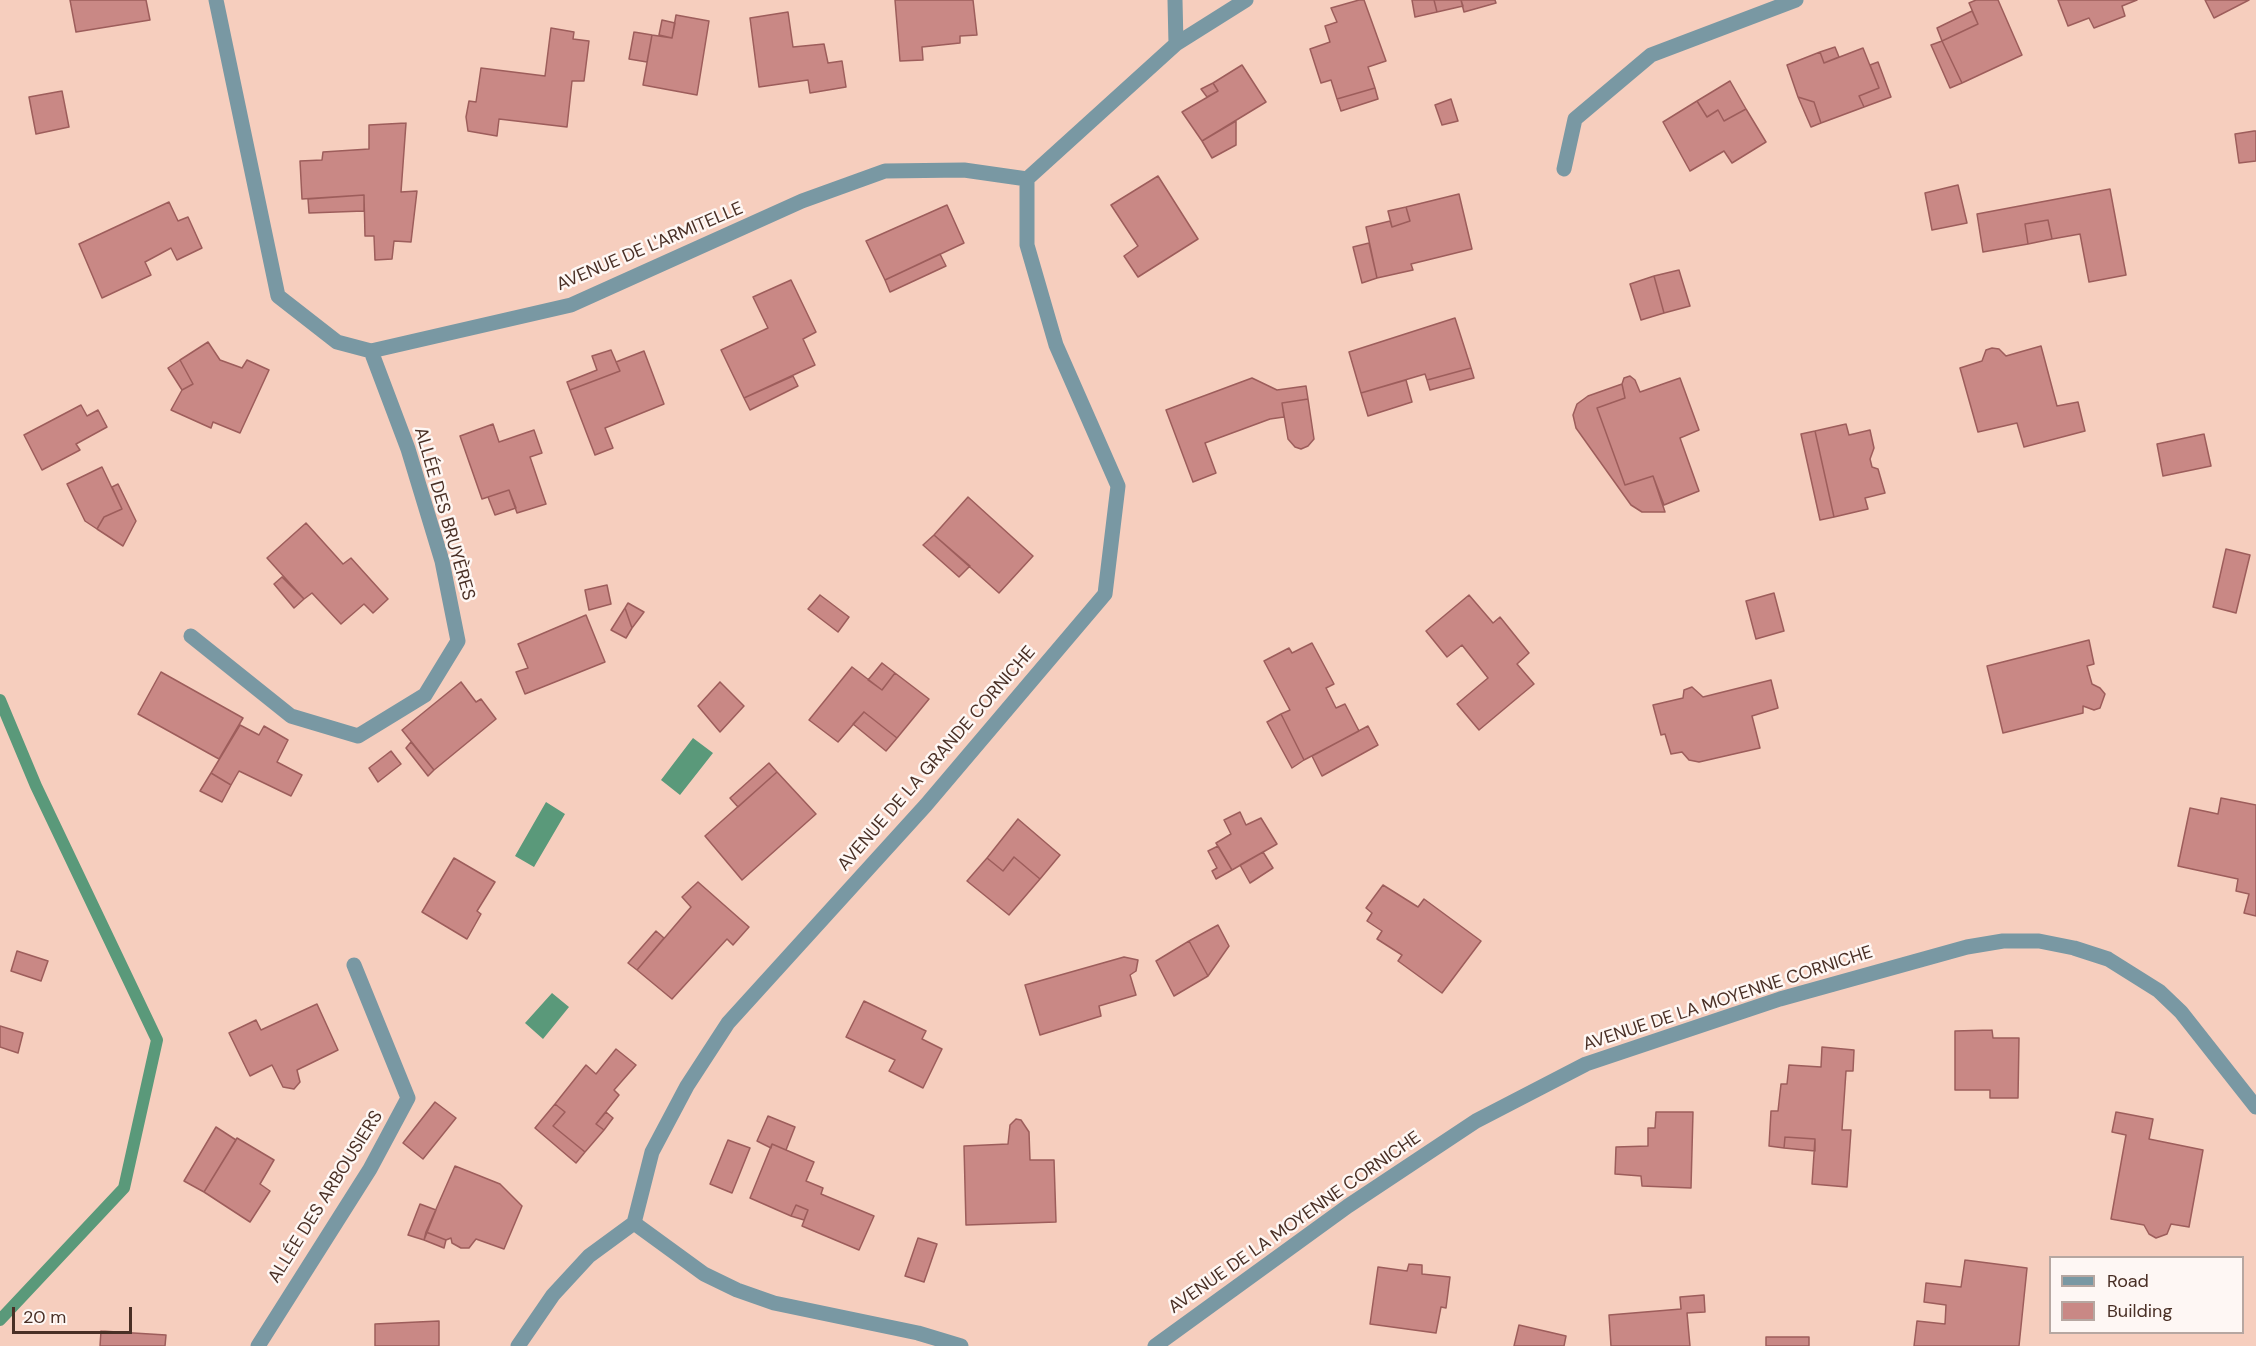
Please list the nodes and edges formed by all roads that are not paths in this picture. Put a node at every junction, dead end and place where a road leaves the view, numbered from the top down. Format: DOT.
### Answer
graph roads {
  1 [pos="216,0"];
  2 [pos="1175,0"];
  3 [pos="1246,0"];
  4 [pos="1796,0"];
  5 [pos="1176,44"];
  6 [pos="1564,169"];
  7 [pos="1027,179"];
  8 [pos="371,351"];
  9 [pos="191,636"];
  10 [pos="354,965"];
  11 [pos="2256,1107"];
  12 [pos="634,1223"];
  13 [pos="258,1346"];
  14 [pos="519,1346"];
  15 [pos="961,1346"];
  16 [pos="1155,1346"];
  1 -- 8 [label="street, AVENUE DE L'ARMITELLE"];
  2 -- 5 [label="street"];
  3 -- 5 [label="street"];
  4 -- 6 [label="street"];
  5 -- 7 [label="street"];
  7 -- 8 [label="street, AVENUE DE L'ARMITELLE"];
  7 -- 12 [label="street, AVENUE DE LA GRANDE CORNICHE"];
  8 -- 9 [label="street, ALLÉE DES BRUYÈRES"];
  10 -- 13 [label="street, ALLÉE DES ARBOUSIERS"];
  11 -- 16 [label="street, AVENUE DE LA MOYENNE CORNICHE"];
  12 -- 14 [label="street"];
  12 -- 15 [label="street"];
}
